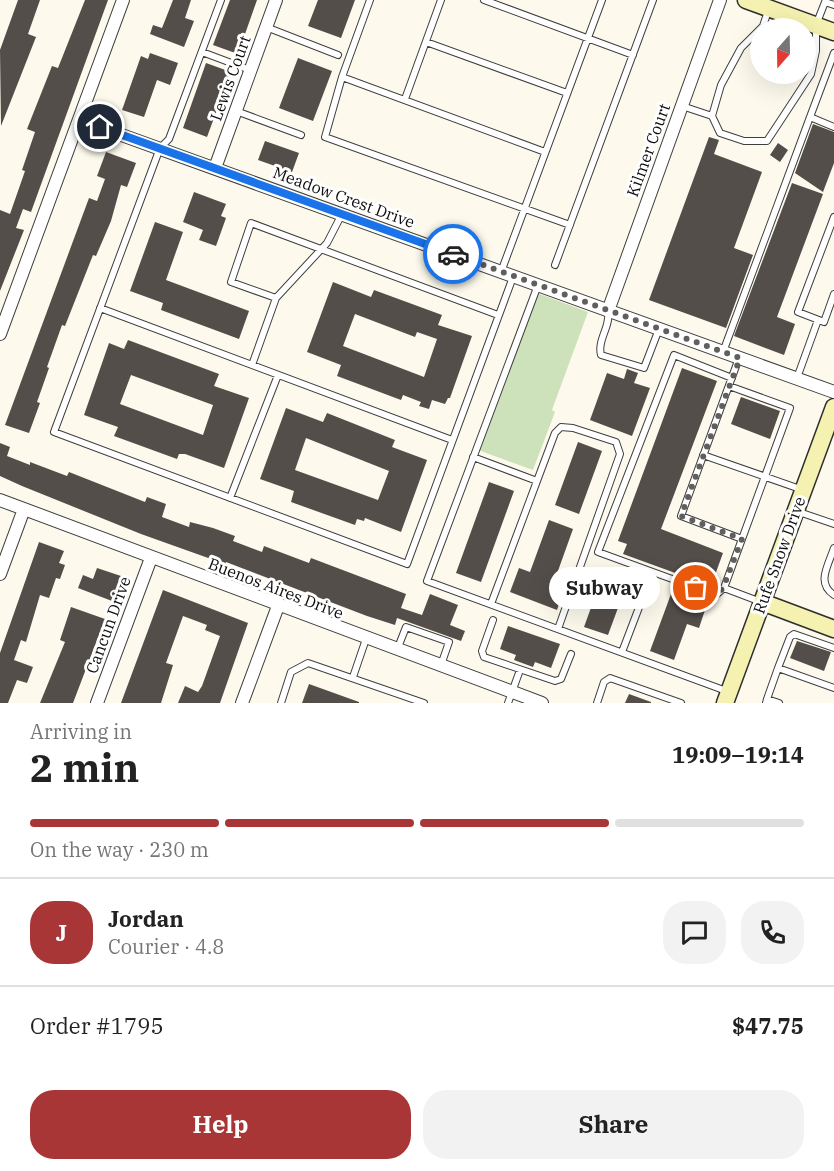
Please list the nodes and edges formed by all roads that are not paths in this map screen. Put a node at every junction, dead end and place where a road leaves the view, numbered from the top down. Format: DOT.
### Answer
graph roads {
  1 [pos="123,0"];
  2 [pos="221,0"];
  3 [pos="276,0"];
  4 [pos="370,0"];
  5 [pos="441,0"];
  6 [pos="484,0"];
  7 [pos="602,0"];
  8 [pos="653,0"];
  9 [pos="720,0"];
  10 [pos="746,0"];
  11 [pos="823,1"];
  12 [pos="834,5"];
  13 [pos="769,8"];
  14 [pos="767,18"];
  15 [pos="795,18"];
  16 [pos="816,26"];
  17 [pos="266,27"];
  18 [pos="834,32"];
  19 [pos="588,38"];
  20 [pos="750,40"];
  21 [pos="426,42"];
  22 [pos="201,52"];
  23 [pos="834,53"];
  24 [pos="339,55"];
  25 [pos="633,55"];
  26 [pos="250,70"];
  27 [pos="342,77"];
  28 [pos="804,84"];
  29 [pos="567,93"];
  30 [pos="405,99"];
  31 [pos="682,106"];
  32 [pos="236,111"];
  33 [pos="712,116"];
  34 [pos="810,117"];
  35 [pos="80,120"];
  36 [pos="834,127"];
  37 [pos="301,135"];
  38 [pos="160,148"];
  39 [pos="545,153"];
  40 [pos="215,168"];
  41 [pos="524,209"];
  42 [pos="342,214"];
  43 [pos="834,217"];
  44 [pos="570,225"];
  45 [pos="825,242"];
  46 [pos="834,246"];
  47 [pos="321,249"];
  48 [pos="555,265"];
  49 [pos="507,274"];
  50 [pos="538,285"];
  51 [pos="834,294"];
  52 [pos="276,298"];
  53 [pos="100,308"];
  54 [pos="608,310"];
  55 [pos="498,315"];
  56 [pos="818,320"];
  57 [pos="659,329"];
  58 [pos="0,334"];
  59 [pos="723,352"];
  60 [pos="740,358"];
  61 [pos="252,365"];
  62 [pos="278,375"];
  63 [pos="732,378"];
  64 [pos="797,379"];
  65 [pos="729,386"];
  66 [pos="834,392"];
  67 [pos="834,407"];
  68 [pos="452,440"];
  69 [pos="703,455"];
  70 [pos="473,457"];
  71 [pos="765,477"];
  72 [pos="537,481"];
  73 [pos="803,490"];
  74 [pos="230,498"];
  75 [pos="0,500"];
  76 [pos="24,509"];
  77 [pos="796,510"];
  78 [pos="834,524"];
  79 [pos="742,539"];
  80 [pos="834,548"];
  81 [pos="151,558"];
  82 [pos="0,574"];
  83 [pos="723,588"];
  84 [pos="646,589"];
  85 [pos="834,595"];
  86 [pos="762,602"];
  87 [pos="491,604"];
  88 [pos="278,606"];
  89 [pos="493,620"];
  90 [pos="558,629"];
  91 [pos="834,629"];
  92 [pos="366,639"];
  93 [pos="834,648"];
  94 [pos="397,650"];
  95 [pos="622,652"];
  96 [pos="571,654"];
  97 [pos="441,666"];
  98 [pos="778,668"];
  99 [pos="520,670"];
  100 [pos="353,677"];
  101 [pos="834,688"];
  102 [pos="510,697"];
  103 [pos="727,697"];
  104 [pos="766,701"];
  105 [pos="97,703"];
  106 [pos="242,703"];
  107 [pos="280,703"];
  108 [pos="424,703"];
  109 [pos="542,703"];
  110 [pos="597,703"];
  111 [pos="680,703"];
  112 [pos="779,703"];
  1 -- 35 [label="street"];
  2 -- 22 [label="lane"];
  3 -- 17 [label="street, Lewis Court"];
  4 -- 27 [label="lane"];
  5 -- 21 [label="lane"];
  6 -- 19 [label="lane"];
  7 -- 19 [label="lane"];
  8 -- 25 [label="lane"];
  9 -- 31 [label="street, Kilmer Court"];
  10 -- 13 [label="main road"];
  11 -- 12 [label="lane"];
  11 -- 16 [label="lane"];
  13 -- 14 [label="lane"];
  13 -- 15 [label="main road"];
  16 -- 18 [label="main road"];
  17 -- 24 [label="lane"];
  17 -- 26 [label="street, Lewis Court"];
  19 -- 25 [label="lane"];
  19 -- 29 [label="lane"];
  20 -- 33 [label="lane"];
  21 -- 29 [label="lane"];
  21 -- 30 [label="lane"];
  22 -- 26 [label="lane"];
  22 -- 38 [label="lane"];
  23 -- 34 [label="lane"];
  25 -- 44 [label="lane"];
  26 -- 32 [label="street, Lewis Court"];
  27 -- 30 [label="lane"];
  27 -- 41 [label="lane"];
  28 -- 33 [label="lane"];
  29 -- 39 [label="lane"];
  30 -- 39 [label="lane"];
  31 -- 33 [label="lane"];
  31 -- 54 [label="street, Kilmer Court"];
  32 -- 37 [label="lane"];
  32 -- 40 [label="street, Lewis Court"];
  34 -- 36 [label="lane"];
  34 -- 59 [label="lane"];
  35 -- 38 [label="street, Meadow Crest Drive"];
  35 -- 58 [label="street"];
  38 -- 40 [label="street, Meadow Crest Drive"];
  38 -- 53 [label="lane"];
  39 -- 41 [label="lane"];
  40 -- 42 [label="street, Meadow Crest Drive"];
  41 -- 44 [label="lane"];
  41 -- 49 [label="lane"];
  42 -- 47 [label="lane"];
  42 -- 49 [label="street, Meadow Crest Drive"];
  43 -- 45 [label="lane"];
  44 -- 48 [label="lane"];
  45 -- 46 [label="lane"];
  45 -- 56 [label="lane"];
  47 -- 52 [label="lane"];
  47 -- 52 [label="lane"];
  47 -- 55 [label="lane"];
  49 -- 50 [label="street, Meadow Crest Drive"];
  49 -- 55 [label="lane"];
  50 -- 54 [label="street, Meadow Crest Drive"];
  50 -- 70 [label="lane"];
  51 -- 56 [label="lane"];
  52 -- 61 [label="lane"];
  53 -- 61 [label="lane"];
  53 -- 74 [label="lane"];
  54 -- 57 [label="street, Meadow Crest Drive"];
  54 -- 57 [label="lane"];
  55 -- 68 [label="lane"];
  56 -- 64 [label="lane"];
  57 -- 59 [label="street, Meadow Crest Drive"];
  59 -- 60 [label="street, Meadow Crest Drive"];
  60 -- 63 [label="lane"];
  60 -- 64 [label="street, Meadow Crest Drive"];
  61 -- 62 [label="lane"];
  62 -- 68 [label="lane"];
  62 -- 74 [label="lane"];
  63 -- 65 [label="lane"];
  63 -- 83 [label="lane"];
  64 -- 66 [label="street, Meadow Crest Drive"];
  65 -- 69 [label="lane"];
  65 -- 71 [label="lane"];
  67 -- 73 [label="main road, Rufe Snow Drive"];
  68 -- 74 [label="lane"];
  69 -- 71 [label="lane"];
  69 -- 79 [label="lane"];
  70 -- 72 [label="lane"];
  70 -- 87 [label="lane"];
  71 -- 73 [label="lane"];
  71 -- 79 [label="lane"];
  72 -- 87 [label="lane"];
  72 -- 90 [label="lane"];
  73 -- 77 [label="main road, Rufe Snow Drive"];
  75 -- 76 [label="street, Buenos Aires Drive"];
  76 -- 81 [label="street, Buenos Aires Drive"];
  76 -- 82 [label="street"];
  77 -- 78 [label="lane"];
  77 -- 86 [label="main road, Rufe Snow Drive"];
  79 -- 83 [label="lane"];
  80 -- 85 [label="lane"];
  81 -- 88 [label="street, Buenos Aires Drive"];
  81 -- 105 [label="street, Cancun Drive"];
  83 -- 86 [label="lane"];
  84 -- 95 [label="lane"];
  86 -- 91 [label="main road"];
  86 -- 103 [label="main road, Rufe Snow Drive"];
  87 -- 90 [label="lane"];
  88 -- 92 [label="street, Buenos Aires Drive"];
  88 -- 106 [label="street"];
  89 -- 99 [label="lane"];
  90 -- 95 [label="lane"];
  92 -- 94 [label="street, Buenos Aires Drive"];
  92 -- 100 [label="lane"];
  93 -- 98 [label="lane"];
  94 -- 97 [label="street, Buenos Aires Drive"];
  94 -- 97 [label="lane"];
  95 -- 103 [label="lane"];
  96 -- 99 [label="lane"];
  97 -- 102 [label="street, Buenos Aires Drive"];
  98 -- 101 [label="lane"];
  98 -- 104 [label="lane"];
  99 -- 102 [label="lane"];
  100 -- 107 [label="lane"];
  100 -- 108 [label="lane"];
  102 -- 109 [label="street, Buenos Aires Drive"];
  104 -- 112 [label="lane"];
  110 -- 111 [label="lane"];
}
